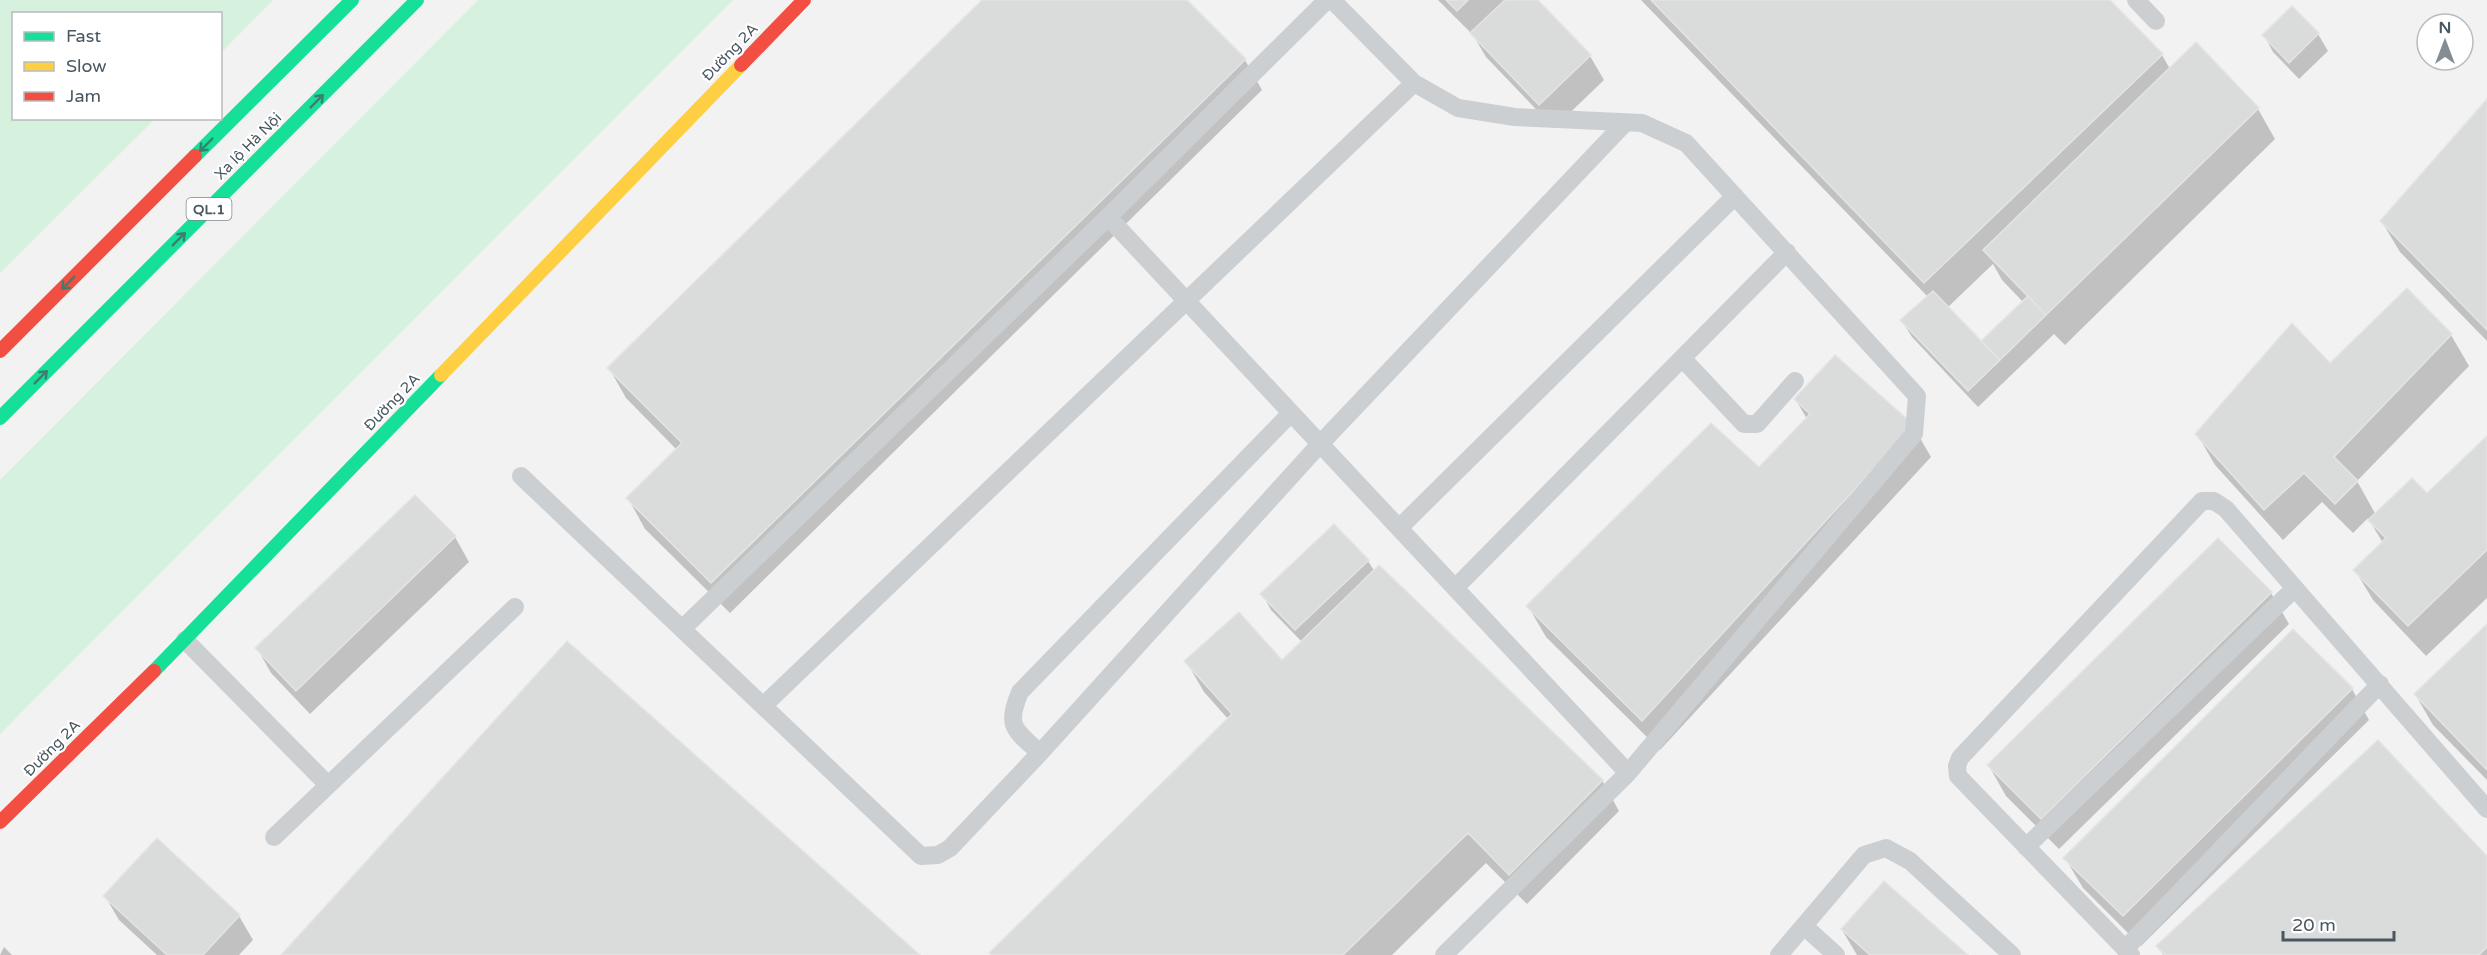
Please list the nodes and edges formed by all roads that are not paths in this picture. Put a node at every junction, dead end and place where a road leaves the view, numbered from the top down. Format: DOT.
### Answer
graph roads {
  1 [pos="351,0"];
  2 [pos="417,0"];
  3 [pos="804,0"];
  4 [pos="1327,0"];
  5 [pos="1332,0"];
  6 [pos="2136,0"];
  7 [pos="2156,21"];
  8 [pos="1414,83"];
  9 [pos="1625,123"];
  10 [pos="1735,196"];
  11 [pos="1108,217"];
  12 [pos="1787,252"];
  13 [pos="1186,301"];
  14 [pos="0,351"];
  15 [pos="1682,358"];
  16 [pos="1795,381"];
  17 [pos="1291,413"];
  18 [pos="0,418"];
  19 [pos="1320,444"];
  20 [pos="521,476"];
  21 [pos="1399,528"];
  22 [pos="1455,588"];
  23 [pos="2295,588"];
  24 [pos="515,607"];
  25 [pos="681,628"];
  26 [pos="185,640"];
  27 [pos="2380,684"];
  28 [pos="764,706"];
  29 [pos="1040,753"];
  30 [pos="1628,773"];
  31 [pos="328,785"];
  32 [pos="2487,809"];
  33 [pos="0,822"];
  34 [pos="274,837"];
  35 [pos="2026,847"];
  36 [pos="1804,926"];
  37 [pos="2128,952"];
  38 [pos="1444,955"];
  39 [pos="1779,955"];
  40 [pos="1836,955"];
  41 [pos="2012,955"];
  1 -- 14 [label="main road, Xa lộ Hà Nội, one-way"];
  18 -- 2 [label="main road, Xa lộ Hà Nội / QL.1, one-way"];
  3 -- 26 [label="main road, Đường 2A"];
  4 -- 11 [label="lane"];
  5 -- 8 [label="lane"];
  6 -- 7 [label="lane"];
  8 -- 9 [label="lane"];
  8 -- 13 [label="lane"];
  9 -- 10 [label="lane"];
  9 -- 19 [label="lane"];
  10 -- 12 [label="lane"];
  10 -- 21 [label="lane"];
  11 -- 13 [label="lane"];
  11 -- 25 [label="lane"];
  12 -- 15 [label="lane"];
  12 -- 30 [label="lane"];
  13 -- 17 [label="lane"];
  13 -- 28 [label="lane"];
  15 -- 16 [label="lane"];
  15 -- 22 [label="lane"];
  17 -- 19 [label="lane"];
  17 -- 29 [label="lane"];
  19 -- 21 [label="lane"];
  19 -- 29 [label="lane"];
  20 -- 25 [label="lane"];
  21 -- 22 [label="lane"];
  22 -- 30 [label="lane"];
  23 -- 27 [label="lane"];
  23 -- 35 [label="lane"];
  23 -- 35 [label="lane"];
  24 -- 31 [label="lane"];
  25 -- 28 [label="lane"];
  26 -- 31 [label="lane"];
  26 -- 33 [label="main road, Đường 2A"];
  27 -- 32 [label="lane"];
  27 -- 37 [label="lane"];
  28 -- 29 [label="lane"];
  30 -- 38 [label="lane"];
  31 -- 34 [label="lane"];
  35 -- 37 [label="lane"];
  36 -- 39 [label="lane"];
  36 -- 40 [label="lane"];
  36 -- 41 [label="lane"];
}
